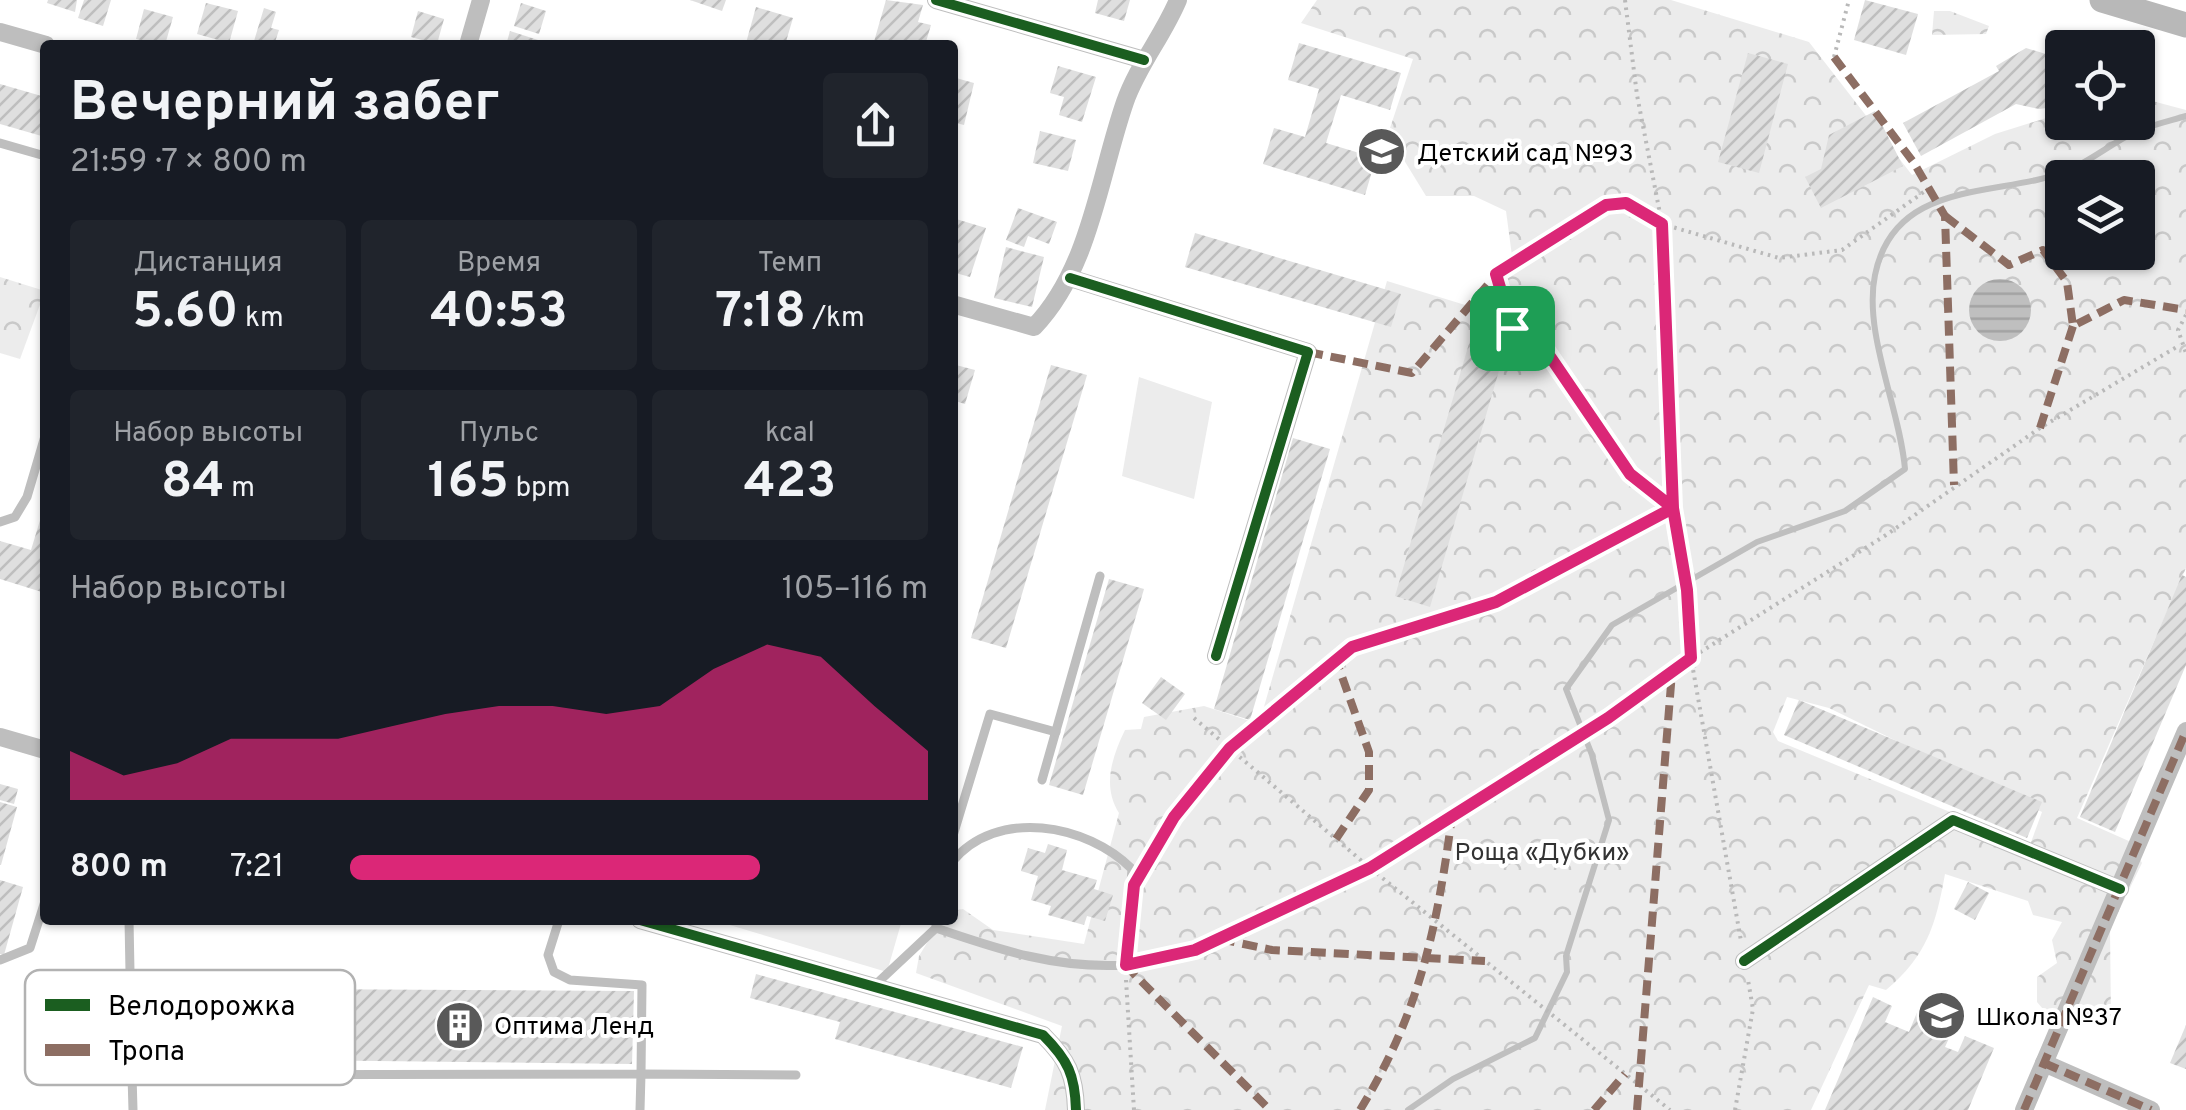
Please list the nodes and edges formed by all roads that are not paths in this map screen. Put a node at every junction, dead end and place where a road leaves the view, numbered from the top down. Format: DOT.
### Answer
graph roads {
  1 [pos="482,0"];
  2 [pos="936,0"];
  3 [pos="1178,0"];
  4 [pos="2102,0"];
  5 [pos="2171,14"];
  6 [pos="0,32"];
  7 [pos="470,40"];
  8 [pos="40,43"];
  9 [pos="1144,60"];
  10 [pos="0,143"];
  11 [pos="40,155"];
  12 [pos="1070,278"];
  13 [pos="958,306"];
  14 [pos="40,452"];
  15 [pos="0,522"];
  16 [pos="1100,576"];
  17 [pos="1216,656"];
  18 [pos="2186,731"];
  19 [pos="1056,732"];
  20 [pos="0,737"];
  21 [pos="40,749"];
  22 [pos="1042,780"];
  23 [pos="958,819"];
  24 [pos="958,856"];
  25 [pos="2120,889"];
  26 [pos="40,917"];
  27 [pos="129,925"];
  28 [pos="557,925"];
  29 [pos="663,925"];
  30 [pos="935,925"];
  31 [pos="938,925"];
  32 [pos="0,960"];
  33 [pos="1744,961"];
  34 [pos="130,970"];
  35 [pos="873,987"];
  36 [pos="2044,1063"];
  37 [pos="641,1074"];
  38 [pos="355,1075"];
  39 [pos="796,1075"];
  40 [pos="132,1085"];
  41 [pos="133,1110"];
  42 [pos="640,1110"];
  43 [pos="1076,1110"];
  44 [pos="2024,1110"];
  45 [pos="2151,1110"];
  1 -- 7 [label="street"];
  2 -- 9 [label="street"];
  3 -- 9 [label="street"];
  4 -- 5 [label="main road"];
  6 -- 8 [label="street"];
  9 -- 12 [label="street"];
  10 -- 11 [label="lane"];
  12 -- 13 [label="street"];
  12 -- 17 [label="street"];
  14 -- 15 [label="lane"];
  16 -- 19 [label="lane"];
  18 -- 25 [label="street"];
  19 -- 22 [label="lane"];
  19 -- 23 [label="lane"];
  20 -- 21 [label="street"];
  24 -- 31 [label="lane"];
  25 -- 33 [label="street"];
  25 -- 36 [label="street"];
  26 -- 32 [label="lane"];
  27 -- 34 [label="lane"];
  28 -- 37 [label="lane"];
  29 -- 35 [label="street"];
  30 -- 35 [label="lane"];
  35 -- 43 [label="street"];
  36 -- 44 [label="street"];
  36 -- 45 [label="street"];
  37 -- 38 [label="lane"];
  37 -- 39 [label="lane"];
  37 -- 42 [label="lane"];
  40 -- 41 [label="lane"];
}
